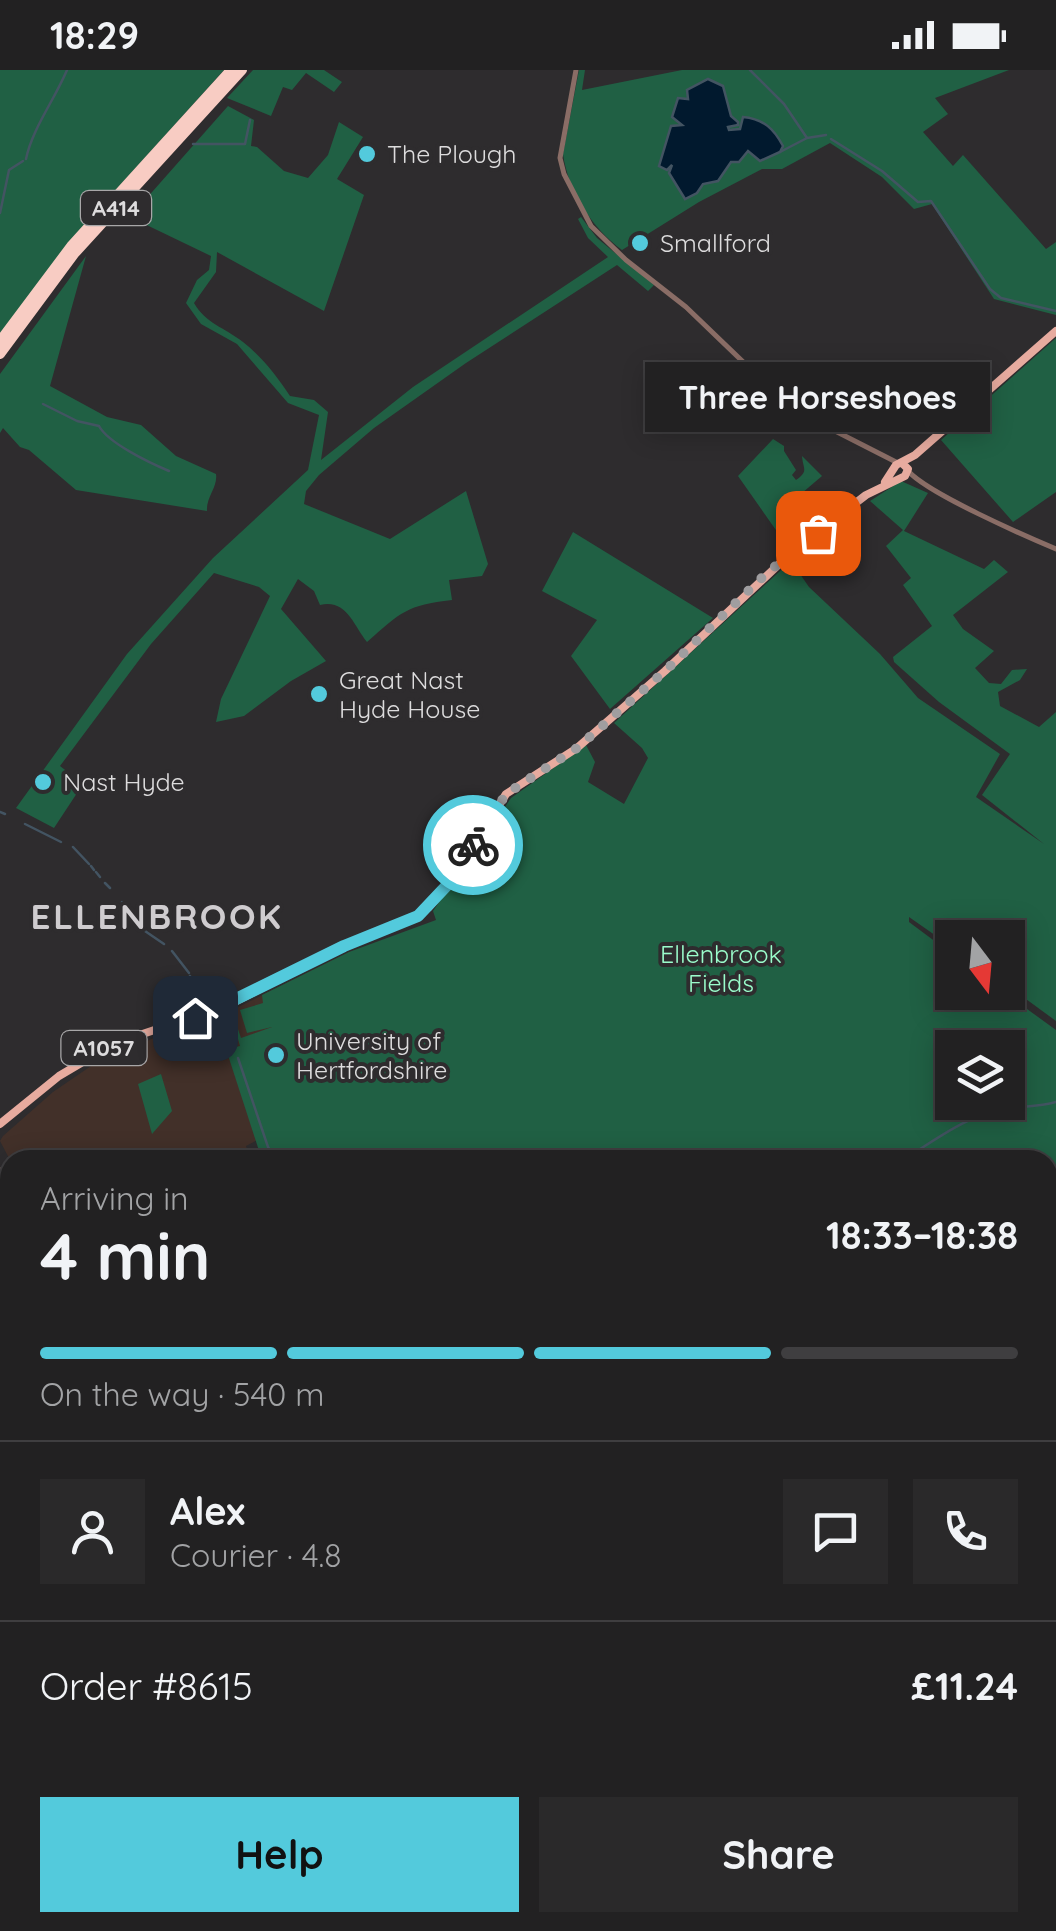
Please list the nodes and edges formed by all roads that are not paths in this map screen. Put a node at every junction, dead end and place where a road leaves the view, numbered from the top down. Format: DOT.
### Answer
graph roads {
  1 [pos="231,70"];
  2 [pos="242,70"];
  3 [pos="576,70"];
  4 [pos="1056,330"];
  5 [pos="0,340"];
  6 [pos="0,354"];
  7 [pos="899,469"];
  8 [pos="1056,550"];
  9 [pos="0,1127"];
  1 -- 5 [label="highway, A414"];
  2 -- 6 [label="highway, A414"];
  3 -- 7 [label="street"];
  4 -- 7 [label="main road, A1057"];
  7 -- 8 [label="street"];
  7 -- 9 [label="main road, A1057"];
}
